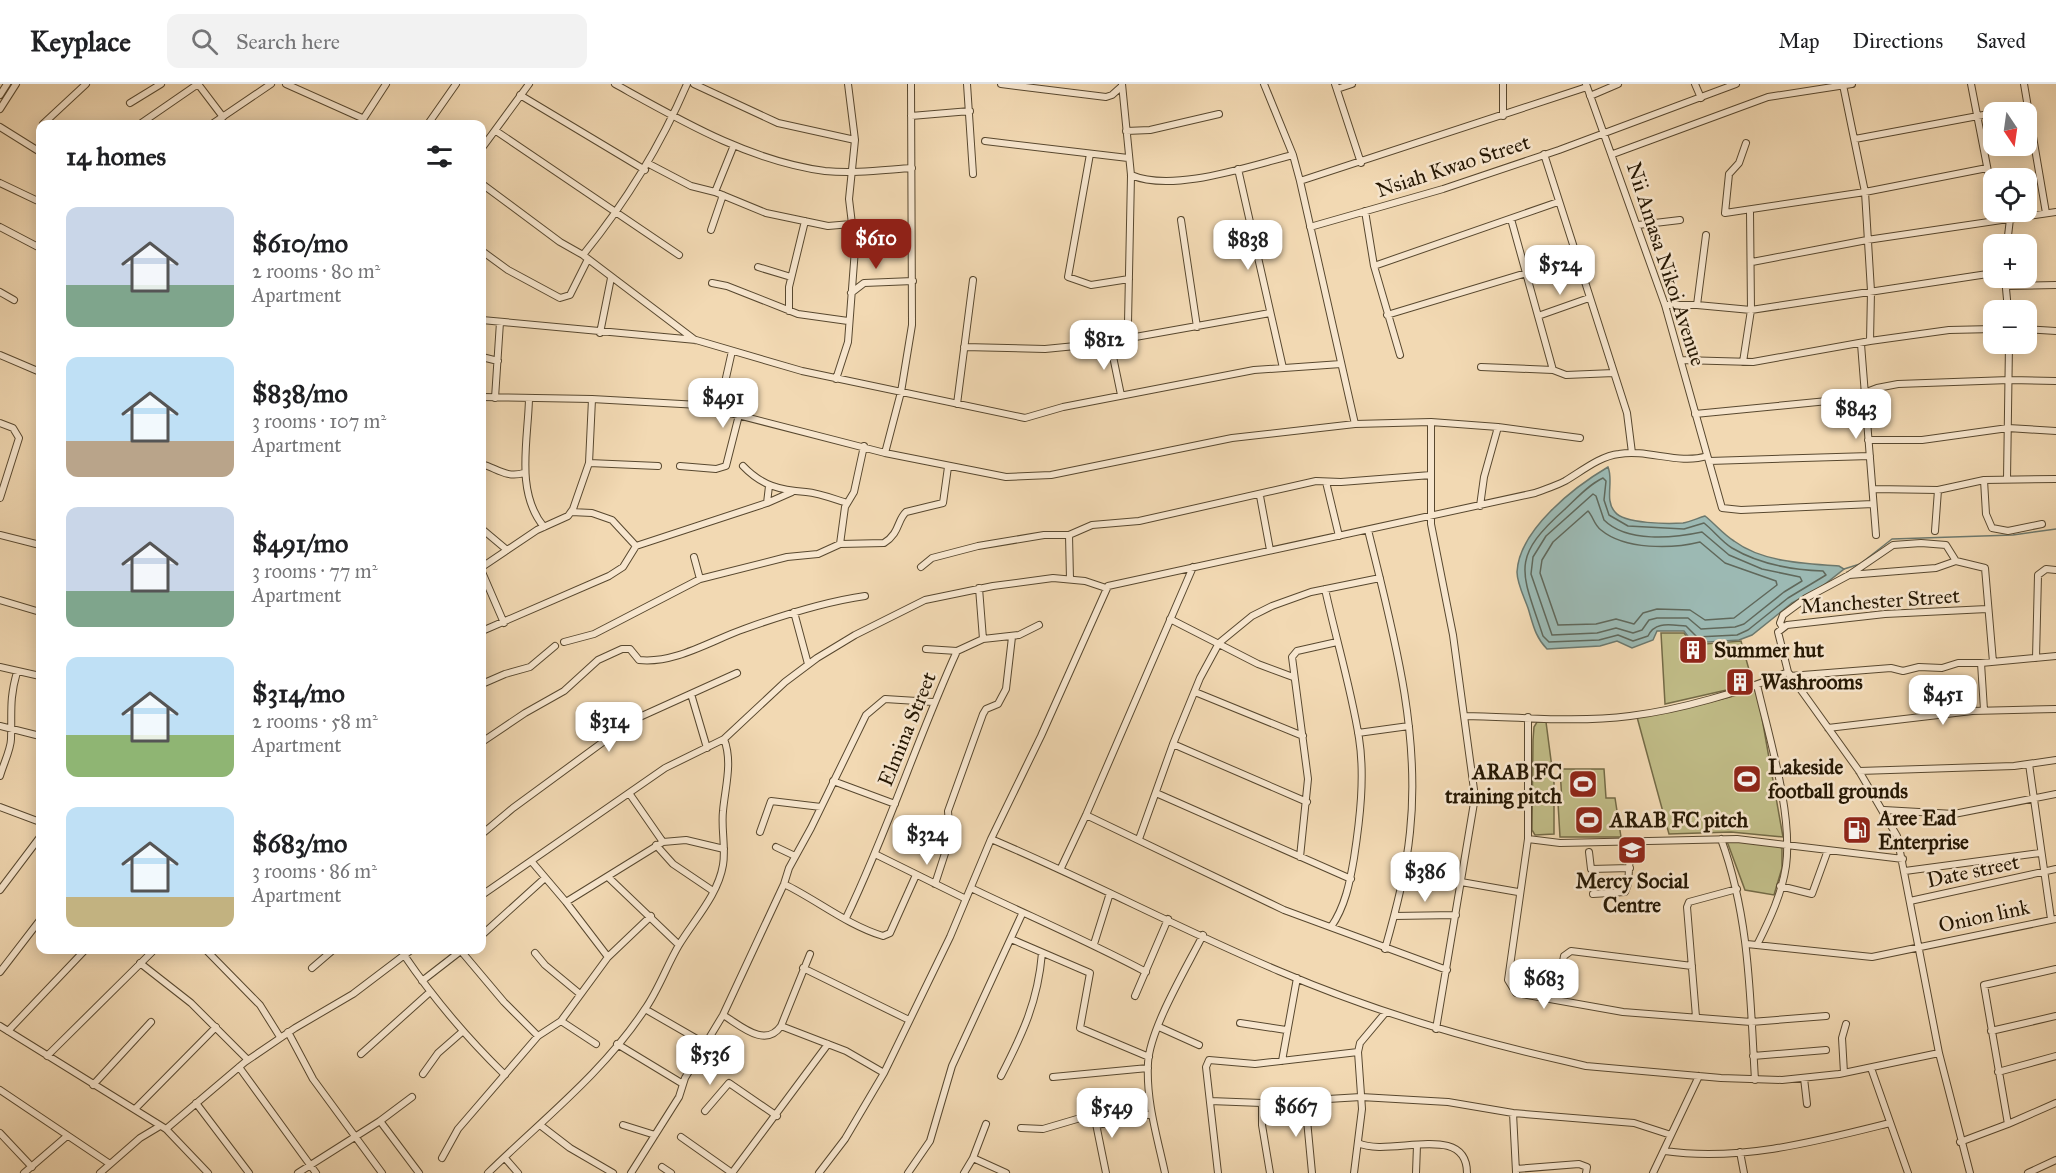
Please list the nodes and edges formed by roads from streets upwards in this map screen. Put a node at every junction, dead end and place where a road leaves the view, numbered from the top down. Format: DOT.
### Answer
graph roads {
  1 [pos="7,84"];
  2 [pos="16,84"];
  3 [pos="86,84"];
  4 [pos="161,84"];
  5 [pos="198,84"];
  6 [pos="271,84"];
  7 [pos="286,84"];
  8 [pos="386,84"];
  9 [pos="456,84"];
  10 [pos="529,84"];
  11 [pos="615,84"];
  12 [pos="687,84"];
  13 [pos="694,84"];
  14 [pos="848,84"];
  15 [pos="911,84"];
  16 [pos="967,84"];
  17 [pos="1001,84"];
  18 [pos="1263,84"];
  19 [pos="1352,84"];
  20 [pos="1503,84"];
  21 [pos="1618,84"];
  22 [pos="1695,84"];
  23 [pos="1735,84"];
  24 [pos="1852,84"];
  25 [pos="1971,84"];
  26 [pos="2024,84"];
  27 [pos="1122,85"];
  28 [pos="1842,85"];
  29 [pos="1336,86"];
  30 [pos="1587,86"];
  31 [pos="1809,86"];
  32 [pos="0,95"];
  33 [pos="520,95"];
  34 [pos="1590,96"];
  35 [pos="1701,98"];
  36 [pos="2026,102"];
  37 [pos="130,103"];
  38 [pos="0,109"];
  39 [pos="970,111"];
  40 [pos="1220,114"];
  41 [pos="1983,115"];
  42 [pos="674,116"];
  43 [pos="911,116"];
  44 [pos="1503,116"];
  45 [pos="1977,116"];
  46 [pos="223,117"];
  47 [pos="47,120"];
  48 [pos="146,120"];
  49 [pos="218,120"];
  50 [pos="359,120"];
  51 [pos="362,120"];
  52 [pos="431,120"];
  53 [pos="0,127"];
  54 [pos="496,131"];
  55 [pos="1126,131"];
  56 [pos="1605,133"];
  57 [pos="1855,139"];
  58 [pos="855,140"];
  59 [pos="985,141"];
  60 [pos="486,143"];
  61 [pos="1746,143"];
  62 [pos="734,145"];
  63 [pos="36,150"];
  64 [pos="1090,154"];
  65 [pos="1544,154"];
  66 [pos="1613,154"];
  67 [pos="1293,155"];
  68 [pos="2037,156"];
  69 [pos="1128,158"];
  70 [pos="1361,163"];
  71 [pos="647,167"];
  72 [pos="912,168"];
  73 [pos="1987,168"];
  74 [pos="1238,169"];
  75 [pos="1983,169"];
  76 [pos="854,172"];
  77 [pos="973,174"];
  78 [pos="1131,175"];
  79 [pos="1300,181"];
  80 [pos="0,183"];
  81 [pos="486,187"];
  82 [pos="715,192"];
  83 [pos="1865,192"];
  84 [pos="723,195"];
  85 [pos="36,200"];
  86 [pos="1558,202"];
  87 [pos="1365,211"];
  88 [pos="1750,211"];
  89 [pos="2056,212"];
  90 [pos="2046,213"];
  91 [pos="616,214"];
  92 [pos="2037,214"];
  93 [pos="1180,219"];
  94 [pos="1511,219"];
  95 [pos="1680,220"];
  96 [pos="804,221"];
  97 [pos="1983,221"];
  98 [pos="850,224"];
  99 [pos="1638,225"];
  100 [pos="0,226"];
  101 [pos="1310,227"];
  102 [pos="711,230"];
  103 [pos="1706,235"];
  104 [pos="1867,240"];
  105 [pos="36,246"];
  106 [pos="486,254"];
  107 [pos="679,255"];
  108 [pos="585,257"];
  109 [pos="1752,262"];
  110 [pos="1374,266"];
  111 [pos="758,267"];
  112 [pos="1526,273"];
  113 [pos="1983,275"];
  114 [pos="791,277"];
  115 [pos="611,278"];
  116 [pos="1129,279"];
  117 [pos="973,280"];
  118 [pos="913,281"];
  119 [pos="712,283"];
  120 [pos="2037,285"];
  121 [pos="2056,285"];
  122 [pos="1871,291"];
  123 [pos="0,292"];
  124 [pos="851,293"];
  125 [pos="788,296"];
  126 [pos="1590,298"];
  127 [pos="14,300"];
  128 [pos="1665,305"];
  129 [pos="1697,305"];
  130 [pos="775,306"];
  131 [pos="1751,310"];
  132 [pos="789,311"];
  133 [pos="1270,313"];
  134 [pos="1387,315"];
  135 [pos="1538,316"];
  136 [pos="486,320"];
  137 [pos="848,321"];
  138 [pos="500,322"];
  139 [pos="1197,327"];
  140 [pos="1983,329"];
  141 [pos="2037,330"];
  142 [pos="2056,331"];
  143 [pos="600,333"];
  144 [pos="1132,338"];
  145 [pos="696,340"];
  146 [pos="1870,341"];
  147 [pos="1110,342"];
  148 [pos="1861,344"];
  149 [pos="964,347"];
  150 [pos="732,351"];
  151 [pos="2009,354"];
  152 [pos="0,355"];
  153 [pos="1400,355"];
  154 [pos="486,358"];
  155 [pos="1681,360"];
  156 [pos="498,361"];
  157 [pos="1743,362"];
  158 [pos="1341,364"];
  159 [pos="1481,367"];
  160 [pos="1283,368"];
  161 [pos="36,370"];
  162 [pos="1553,370"];
  163 [pos="1614,373"];
  164 [pos="836,379"];
  165 [pos="2009,380"];
  166 [pos="2056,381"];
  167 [pos="901,392"];
  168 [pos="1864,393"];
  169 [pos="1120,395"];
  170 [pos="486,398"];
  171 [pos="495,398"];
  172 [pos="529,399"];
  173 [pos="592,399"];
  174 [pos="957,404"];
  175 [pos="719,409"];
  176 [pos="1695,414"];
  177 [pos="739,415"];
  178 [pos="1431,422"];
  179 [pos="0,423"];
  180 [pos="1355,424"];
  181 [pos="1498,427"];
  182 [pos="2008,428"];
  183 [pos="2056,431"];
  184 [pos="1580,438"];
  185 [pos="1868,440"];
  186 [pos="864,446"];
  187 [pos="885,453"];
  188 [pos="1632,453"];
  189 [pos="1870,456"];
  190 [pos="1708,459"];
  191 [pos="589,463"];
  192 [pos="486,466"];
  193 [pos="658,466"];
  194 [pos="680,466"];
  195 [pos="744,466"];
  196 [pos="948,467"];
  197 [pos="524,473"];
  198 [pos="1431,475"];
  199 [pos="2007,479"];
  200 [pos="1984,480"];
  201 [pos="2056,480"];
  202 [pos="1326,482"];
  203 [pos="769,486"];
  204 [pos="1873,489"];
  205 [pos="1938,490"];
  206 [pos="792,492"];
  207 [pos="1260,496"];
  208 [pos="0,498"];
  209 [pos="767,503"];
  210 [pos="847,503"];
  211 [pos="1874,504"];
  212 [pos="1480,506"];
  213 [pos="571,512"];
  214 [pos="1431,515"];
  215 [pos="2042,524"];
  216 [pos="544,527"];
  217 [pos="1368,530"];
  218 [pos="1935,531"];
  219 [pos="486,532"];
  220 [pos="0,535"];
  221 [pos="1069,535"];
  222 [pos="1876,535"];
  223 [pos="1340,536"];
  224 [pos="36,544"];
  225 [pos="840,544"];
  226 [pos="636,546"];
  227 [pos="507,550"];
  228 [pos="1270,550"];
  229 [pos="694,557"];
  230 [pos="1956,561"];
  231 [pos="486,564"];
  232 [pos="921,567"];
  233 [pos="1193,567"];
  234 [pos="2056,570"];
  235 [pos="1849,575"];
  236 [pos="1380,578"];
  237 [pos="700,579"];
  238 [pos="1070,579"];
  239 [pos="486,581"];
  240 [pos="979,588"];
  241 [pos="1106,588"];
  242 [pos="1325,589"];
  243 [pos="864,596"];
  244 [pos="0,600"];
  245 [pos="1987,609"];
  246 [pos="36,611"];
  247 [pos="794,612"];
  248 [pos="1170,619"];
  249 [pos="504,623"];
  250 [pos="1039,626"];
  251 [pos="486,630"];
  252 [pos="1781,630"];
  253 [pos="1012,637"];
  254 [pos="983,639"];
  255 [pos="564,642"];
  256 [pos="1337,642"];
  257 [pos="1219,644"];
  258 [pos="555,646"];
  259 [pos="926,649"];
  260 [pos="957,651"];
  261 [pos="2056,656"];
  262 [pos="2036,658"];
  263 [pos="1993,662"];
  264 [pos="1981,663"];
  265 [pos="808,664"];
  266 [pos="0,667"];
  267 [pos="17,672"];
  268 [pos="737,673"];
  269 [pos="1789,674"];
  270 [pos="36,675"];
  271 [pos="1293,677"];
  272 [pos="486,682"];
  273 [pos="1757,685"];
  274 [pos="1195,692"];
  275 [pos="691,694"];
  276 [pos="933,702"];
  277 [pos="2056,709"];
  278 [pos="1984,710"];
  279 [pos="1465,716"];
  280 [pos="1528,717"];
  281 [pos="0,726"];
  282 [pos="1409,726"];
  283 [pos="9,728"];
  284 [pos="1828,728"];
  285 [pos="1358,734"];
  286 [pos="36,735"];
  287 [pos="1303,736"];
  288 [pos="486,739"];
  289 [pos="724,739"];
  290 [pos="1173,744"];
  291 [pos="707,748"];
  292 [pos="2056,760"];
  293 [pos="2029,764"];
  294 [pos="1859,771"];
  295 [pos="0,776"];
  296 [pos="833,782"];
  297 [pos="629,793"];
  298 [pos="1156,793"];
  299 [pos="2056,794"];
  300 [pos="2033,799"];
  301 [pos="1307,802"];
  302 [pos="895,804"];
  303 [pos="0,807"];
  304 [pos="821,807"];
  305 [pos="1884,810"];
  306 [pos="1086,815"];
  307 [pos="36,820"];
  308 [pos="486,831"];
  309 [pos="760,832"];
  310 [pos="991,839"];
  311 [pos="1139,839"];
  312 [pos="1528,839"];
  313 [pos="1721,839"];
  314 [pos="1631,841"];
  315 [pos="36,842"];
  316 [pos="659,843"];
  317 [pos="1786,845"];
  318 [pos="776,847"];
  319 [pos="724,849"];
  320 [pos="1828,850"];
  321 [pos="1589,852"];
  322 [pos="2040,853"];
  323 [pos="877,855"];
  324 [pos="795,856"];
  325 [pos="1300,857"];
  326 [pos="1903,859"];
  327 [pos="532,861"];
  328 [pos="1061,868"];
  329 [pos="1630,868"];
  330 [pos="2056,869"];
  331 [pos="1905,871"];
  332 [pos="2043,873"];
  333 [pos="916,875"];
  334 [pos="608,877"];
  335 [pos="545,878"];
  336 [pos="1350,879"];
  337 [pos="1461,882"];
  338 [pos="784,884"];
  339 [pos="935,884"];
  340 [pos="1780,886"];
  341 [pos="970,888"];
  342 [pos="1737,889"];
  343 [pos="0,890"];
  344 [pos="713,891"];
  345 [pos="486,892"];
  346 [pos="1518,892"];
  347 [pos="1110,893"];
  348 [pos="1593,894"];
  349 [pos="966,899"];
  350 [pos="1910,901"];
  351 [pos="566,902"];
  352 [pos="1022,914"];
  353 [pos="1456,915"];
  354 [pos="651,916"];
  355 [pos="1394,916"];
  356 [pos="846,918"];
  357 [pos="1168,919"];
  358 [pos="2053,919"];
  359 [pos="36,925"];
  360 [pos="1331,927"];
  361 [pos="486,931"];
  362 [pos="1203,935"];
  363 [pos="1011,939"];
  364 [pos="1758,943"];
  365 [pos="1094,944"];
  366 [pos="1747,944"];
  367 [pos="679,945"];
  368 [pos="1918,947"];
  369 [pos="1386,949"];
  370 [pos="535,952"];
  371 [pos="1042,953"];
  372 [pos="81,954"];
  373 [pos="150,954"];
  374 [pos="210,954"];
  375 [pos="328,954"];
  376 [pos="404,954"];
  377 [pos="408,954"];
  378 [pos="456,954"];
  379 [pos="464,954"];
  380 [pos="810,954"];
  381 [pos="608,957"];
  382 [pos="141,963"];
  383 [pos="1692,966"];
  384 [pos="312,968"];
  385 [pos="803,968"];
  386 [pos="2056,969"];
  387 [pos="1448,970"];
  388 [pos="0,972"];
  389 [pos="1146,972"];
  390 [pos="1297,978"];
  391 [pos="422,981"];
  392 [pos="430,992"];
  393 [pos="580,994"];
  394 [pos="1135,996"];
  395 [pos="1556,1000"];
  396 [pos="645,1009"];
  397 [pos="1386,1012"];
  398 [pos="723,1015"];
  399 [pos="1826,1016"];
  400 [pos="2056,1016"];
  401 [pos="1696,1017"];
  402 [pos="909,1020"];
  403 [pos="561,1021"];
  404 [pos="152,1022"];
  405 [pos="1751,1022"];
  406 [pos="1240,1023"];
  407 [pos="1846,1024"];
  408 [pos="0,1026"];
  409 [pos="781,1026"];
  410 [pos="216,1027"];
  411 [pos="1159,1027"];
  412 [pos="1436,1029"];
  413 [pos="1286,1030"];
  414 [pos="8,1031"];
  415 [pos="1991,1031"];
  416 [pos="288,1032"];
  417 [pos="462,1032"];
  418 [pos="538,1035"];
  419 [pos="280,1037"];
  420 [pos="704,1043"];
  421 [pos="596,1044"];
  422 [pos="617,1044"];
  423 [pos="828,1044"];
  424 [pos="1199,1045"];
  425 [pos="1826,1050"];
  426 [pos="1358,1052"];
  427 [pos="1939,1053"];
  428 [pos="360,1054"];
  429 [pos="46,1056"];
  430 [pos="1753,1056"];
  431 [pos="2056,1056"];
  432 [pos="1149,1057"];
  433 [pos="248,1060"];
  434 [pos="1282,1061"];
  435 [pos="239,1066"];
  436 [pos="1148,1068"];
  437 [pos="1871,1068"];
  438 [pos="1998,1072"];
  439 [pos="884,1073"];
  440 [pos="1844,1073"];
  441 [pos="423,1074"];
  442 [pos="505,1075"];
  443 [pos="1001,1076"];
  444 [pos="1699,1076"];
  445 [pos="1053,1077"];
  446 [pos="1804,1078"];
  447 [pos="1755,1080"];
  448 [pos="683,1084"];
  449 [pos="93,1085"];
  450 [pos="0,1089"];
  451 [pos="412,1097"];
  452 [pos="1361,1097"];
  453 [pos="1210,1101"];
  454 [pos="1308,1101"];
  455 [pos="2056,1102"];
  456 [pos="196,1103"];
  457 [pos="1262,1103"];
  458 [pos="1807,1104"];
  459 [pos="135,1109"];
  460 [pos="705,1111"];
  461 [pos="1514,1113"];
  462 [pos="1152,1114"];
  463 [pos="777,1116"];
  464 [pos="380,1121"];
  465 [pos="1890,1123"];
  466 [pos="986,1124"];
  467 [pos="2008,1124"];
  468 [pos="540,1125"];
  469 [pos="623,1125"];
  470 [pos="1097,1125"];
  471 [pos="163,1127"];
  472 [pos="1021,1128"];
  473 [pos="0,1133"];
  474 [pos="356,1135"];
  475 [pos="1671,1135"];
  476 [pos="67,1136"];
  477 [pos="655,1136"];
  478 [pos="681,1137"];
  479 [pos="1960,1142"];
  480 [pos="1358,1143"];
  481 [pos="1417,1145"];
  482 [pos="1665,1151"];
  483 [pos="1740,1152"];
  484 [pos="442,1158"];
  485 [pos="505,1158"];
  486 [pos="973,1158"];
  487 [pos="2056,1160"];
  488 [pos="110,1164"];
  489 [pos="310,1165"];
  490 [pos="32,1167"];
  491 [pos="662,1167"];
  492 [pos="1516,1171"];
  493 [pos="821,1172"];
  494 [pos="24,1173"];
  495 [pos="100,1173"];
  496 [pos="208,1173"];
  497 [pos="249,1173"];
  498 [pos="298,1173"];
  499 [pos="316,1173"];
  500 [pos="382,1173"];
  501 [pos="419,1173"];
  502 [pos="488,1173"];
  503 [pos="518,1173"];
  504 [pos="613,1173"];
  505 [pos="631,1173"];
  506 [pos="671,1173"];
  507 [pos="732,1173"];
  508 [pos="908,1173"];
  509 [pos="964,1173"];
  510 [pos="1006,1173"];
  511 [pos="1106,1173"];
  512 [pos="1164,1173"];
  513 [pos="1218,1173"];
  514 [pos="1270,1173"];
  515 [pos="1312,1173"];
  516 [pos="1354,1173"];
  517 [pos="1416,1173"];
  518 [pos="1467,1173"];
  519 [pos="1586,1173"];
  520 [pos="1653,1173"];
  521 [pos="1744,1173"];
  522 [pos="1908,1173"];
  523 [pos="1970,1173"];
  524 [pos="2028,1173"];
  1 -- 32 [label="street"];
  2 -- 38 [label="street"];
  3 -- 47 [label="street"];
  4 -- 37 [label="street"];
  5 -- 46 [label="street"];
  5 -- 48 [label="street"];
  6 -- 46 [label="street"];
  7 -- 50 [label="street"];
  8 -- 51 [label="street"];
  9 -- 52 [label="street"];
  10 -- 33 [label="street"];
  11 -- 42 [label="street"];
  12 -- 42 [label="street"];
  13 -- 58 [label="street"];
  14 -- 58 [label="street"];
  15 -- 43 [label="street"];
  16 -- 39 [label="street"];
  17 -- 27 [label="street"];
  18 -- 67 [label="street"];
  19 -- 29 [label="street"];
  20 -- 44 [label="street"];
  21 -- 34 [label="street"];
  22 -- 35 [label="street"];
  23 -- 35 [label="street, Nsiah Kwao Street"];
  24 -- 28 [label="street"];
  25 -- 45 [label="street"];
  26 -- 36 [label="street"];
  27 -- 55 [label="street"];
  28 -- 31 [label="street"];
  28 -- 57 [label="street"];
  29 -- 70 [label="street"];
  30 -- 34 [label="street, Nii Amasa Nikoi Avenue"];
  30 -- 44 [label="street"];
  31 -- 66 [label="street"];
  33 -- 54 [label="street"];
  33 -- 71 [label="street"];
  34 -- 56 [label="street, Nii Amasa Nikoi Avenue"];
  35 -- 56 [label="street, Nsiah Kwao Street"];
  39 -- 43 [label="street"];
  39 -- 77 [label="street"];
  40 -- 55 [label="street"];
  41 -- 45 [label="street"];
  42 -- 62 [label="street"];
  42 -- 71 [label="street"];
  43 -- 72 [label="street"];
  44 -- 70 [label="street"];
  45 -- 57 [label="street"];
  45 -- 73 [label="street"];
  46 -- 49 [label="street"];
  53 -- 63 [label="street"];
  54 -- 60 [label="street"];
  54 -- 91 [label="street"];
  55 -- 69 [label="street"];
  56 -- 65 [label="street, Nsiah Kwao Street"];
  56 -- 66 [label="street, Nii Amasa Nikoi Avenue"];
  57 -- 83 [label="street"];
  58 -- 76 [label="street"];
  59 -- 64 [label="street"];
  61 -- 88 [label="street"];
  62 -- 76 [label="street"];
  62 -- 82 [label="street"];
  64 -- 69 [label="street"];
  64 -- 116 [label="street"];
  65 -- 86 [label="street"];
  65 -- 87 [label="street, Nsiah Kwao Street"];
  66 -- 99 [label="street, Nii Amasa Nikoi Avenue"];
  67 -- 74 [label="street"];
  67 -- 79 [label="street"];
  68 -- 90 [label="street"];
  69 -- 78 [label="street"];
  70 -- 79 [label="street"];
  71 -- 82 [label="street"];
  71 -- 91 [label="street"];
  72 -- 76 [label="street"];
  72 -- 118 [label="street"];
  74 -- 78 [label="street"];
  74 -- 133 [label="street"];
  75 -- 83 [label="street"];
  76 -- 98 [label="street"];
  78 -- 116 [label="street"];
  79 -- 101 [label="street"];
  80 -- 85 [label="street"];
  81 -- 108 [label="street"];
  82 -- 84 [label="street"];
  83 -- 88 [label="street"];
  83 -- 104 [label="street"];
  84 -- 96 [label="street"];
  84 -- 102 [label="street"];
  86 -- 94 [label="street"];
  86 -- 126 [label="street"];
  87 -- 101 [label="street, Nsiah Kwao Street"];
  87 -- 110 [label="street"];
  88 -- 109 [label="street"];
  89 -- 90 [label="street"];
  90 -- 92 [label="street"];
  91 -- 107 [label="street"];
  91 -- 108 [label="street"];
  93 -- 139 [label="street"];
  94 -- 110 [label="street"];
  94 -- 112 [label="street"];
  95 -- 99 [label="street"];
  96 -- 98 [label="street"];
  96 -- 114 [label="street"];
  97 -- 104 [label="street"];
  98 -- 124 [label="street"];
  99 -- 128 [label="street, Nii Amasa Nikoi Avenue"];
  100 -- 105 [label="street"];
  101 -- 158 [label="street"];
  103 -- 129 [label="street"];
  104 -- 109 [label="street"];
  104 -- 122 [label="street"];
  106 -- 108 [label="street"];
  108 -- 115 [label="street"];
  109 -- 131 [label="street"];
  110 -- 134 [label="street"];
  111 -- 114 [label="street"];
  112 -- 134 [label="street"];
  112 -- 135 [label="street"];
  113 -- 122 [label="street"];
  114 -- 125 [label="street"];
  115 -- 143 [label="street"];
  115 -- 145 [label="street"];
  116 -- 144 [label="street"];
  117 -- 149 [label="street"];
  118 -- 124 [label="street"];
  118 -- 167 [label="street"];
  119 -- 130 [label="street"];
  120 -- 121 [label="street"];
  122 -- 131 [label="street"];
  122 -- 146 [label="street"];
  123 -- 127 [label="street"];
  124 -- 137 [label="street"];
  125 -- 130 [label="street"];
  125 -- 132 [label="street"];
  126 -- 135 [label="street"];
  126 -- 163 [label="street"];
  128 -- 129 [label="street"];
  128 -- 155 [label="street, Nii Amasa Nikoi Avenue"];
  129 -- 131 [label="street"];
  130 -- 132 [label="street"];
  131 -- 157 [label="street"];
  132 -- 137 [label="street"];
  133 -- 139 [label="street"];
  133 -- 160 [label="street"];
  134 -- 153 [label="street"];
  135 -- 162 [label="street"];
  136 -- 138 [label="street"];
  137 -- 164 [label="street"];
  138 -- 143 [label="street"];
  138 -- 156 [label="street"];
  139 -- 144 [label="street"];
  140 -- 146 [label="street"];
  141 -- 142 [label="street"];
  143 -- 145 [label="street"];
  144 -- 147 [label="street"];
  145 -- 150 [label="street"];
  146 -- 148 [label="street"];
  147 -- 149 [label="street"];
  147 -- 169 [label="street"];
  148 -- 157 [label="street"];
  148 -- 168 [label="street"];
  149 -- 174 [label="street"];
  150 -- 164 [label="street"];
  150 -- 175 [label="street"];
  151 -- 165 [label="street"];
  152 -- 161 [label="street"];
  154 -- 156 [label="street"];
  155 -- 157 [label="street"];
  155 -- 176 [label="street, Nii Amasa Nikoi Avenue"];
  156 -- 171 [label="street"];
  158 -- 160 [label="street"];
  158 -- 180 [label="street"];
  159 -- 162 [label="street"];
  160 -- 169 [label="street"];
  162 -- 163 [label="street"];
  163 -- 188 [label="street"];
  164 -- 167 [label="street"];
  165 -- 166 [label="street"];
  165 -- 168 [label="street"];
  165 -- 182 [label="street"];
  167 -- 174 [label="street"];
  167 -- 187 [label="street"];
  168 -- 176 [label="street"];
  168 -- 185 [label="street"];
  169 -- 174 [label="street"];
  170 -- 171 [label="street"];
  171 -- 172 [label="street"];
  172 -- 173 [label="street"];
  172 -- 197 [label="street"];
  173 -- 175 [label="street"];
  173 -- 191 [label="street"];
  175 -- 177 [label="street"];
  176 -- 190 [label="street, Nii Amasa Nikoi Avenue"];
  177 -- 186 [label="street"];
  177 -- 194 [label="street"];
  178 -- 180 [label="street"];
  178 -- 181 [label="street"];
  178 -- 198 [label="street"];
  179 -- 208 [label="street"];
  180 -- 196 [label="street"];
  181 -- 184 [label="street"];
  181 -- 212 [label="street"];
  182 -- 183 [label="street"];
  182 -- 185 [label="street"];
  182 -- 199 [label="street"];
  185 -- 189 [label="street"];
  186 -- 187 [label="street"];
  186 -- 210 [label="street"];
  187 -- 196 [label="street"];
  188 -- 190 [label="street"];
  188 -- 212 [label="street"];
  189 -- 190 [label="street"];
  189 -- 204 [label="street"];
  190 -- 211 [label="street, Nii Amasa Nikoi Avenue"];
  191 -- 193 [label="street"];
  191 -- 213 [label="street"];
  192 -- 197 [label="street"];
  195 -- 203 [label="street"];
  196 -- 225 [label="street"];
  197 -- 216 [label="street"];
  198 -- 202 [label="street"];
  198 -- 214 [label="street"];
  199 -- 200 [label="street"];
  199 -- 201 [label="street"];
  200 -- 205 [label="street"];
  200 -- 215 [label="street"];
  202 -- 207 [label="street"];
  202 -- 223 [label="street"];
  203 -- 206 [label="street"];
  203 -- 209 [label="street"];
  204 -- 205 [label="street"];
  204 -- 211 [label="street"];
  205 -- 218 [label="street"];
  206 -- 209 [label="street"];
  206 -- 210 [label="street"];
  207 -- 221 [label="street"];
  207 -- 228 [label="street"];
  209 -- 226 [label="street"];
  210 -- 225 [label="street"];
  211 -- 222 [label="street"];
  212 -- 214 [label="street"];
  213 -- 216 [label="street"];
  213 -- 226 [label="street"];
  214 -- 217 [label="street"];
  214 -- 279 [label="street"];
  216 -- 227 [label="street"];
  217 -- 223 [label="street"];
  217 -- 236 [label="street"];
  219 -- 227 [label="street"];
  220 -- 224 [label="street"];
  221 -- 232 [label="street"];
  221 -- 238 [label="street"];
  223 -- 228 [label="street"];
  225 -- 237 [label="street"];
  226 -- 249 [label="street"];
  227 -- 231 [label="street"];
  228 -- 233 [label="street"];
  229 -- 237 [label="street"];
  230 -- 235 [label="street"];
  230 -- 235 [label="street"];
  230 -- 245 [label="street"];
  233 -- 241 [label="street"];
  233 -- 248 [label="street"];
  234 -- 262 [label="street"];
  235 -- 252 [label="street"];
  236 -- 242 [label="street"];
  236 -- 282 [label="street"];
  237 -- 255 [label="street"];
  238 -- 240 [label="street"];
  238 -- 241 [label="street"];
  239 -- 249 [label="street"];
  240 -- 254 [label="street"];
  240 -- 265 [label="street"];
  241 -- 310 [label="street"];
  242 -- 256 [label="street"];
  242 -- 257 [label="street"];
  243 -- 247 [label="street"];
  244 -- 246 [label="street"];
  245 -- 252 [label="street, Manchester Street"];
  245 -- 263 [label="street"];
  247 -- 265 [label="street"];
  247 -- 288 [label="street"];
  248 -- 257 [label="street"];
  248 -- 306 [label="street"];
  249 -- 251 [label="street"];
  250 -- 253 [label="street"];
  252 -- 269 [label="street"];
  253 -- 254 [label="street"];
  253 -- 339 [label="street"];
  254 -- 260 [label="street"];
  256 -- 271 [label="street"];
  256 -- 285 [label="street"];
  257 -- 271 [label="street"];
  257 -- 274 [label="street"];
  258 -- 272 [label="street"];
  259 -- 260 [label="street"];
  260 -- 276 [label="street, Elmina Street"];
  261 -- 262 [label="street"];
  262 -- 263 [label="street"];
  263 -- 264 [label="street"];
  264 -- 269 [label="street"];
  264 -- 278 [label="street"];
  265 -- 289 [label="street"];
  266 -- 267 [label="street"];
  267 -- 270 [label="street"];
  267 -- 283 [label="street"];
  268 -- 275 [label="street"];
  269 -- 273 [label="street"];
  269 -- 284 [label="street"];
  271 -- 287 [label="street"];
  273 -- 280 [label="street"];
  273 -- 317 [label="street"];
  274 -- 287 [label="street"];
  274 -- 290 [label="street"];
  275 -- 291 [label="street"];
  275 -- 308 [label="street"];
  276 -- 296 [label="street"];
  276 -- 302 [label="street, Elmina Street"];
  277 -- 278 [label="street"];
  278 -- 284 [label="street"];
  279 -- 280 [label="street"];
  279 -- 337 [label="street"];
  280 -- 312 [label="street"];
  281 -- 283 [label="street"];
  282 -- 285 [label="street"];
  282 -- 355 [label="street"];
  283 -- 286 [label="street"];
  283 -- 295 [label="street"];
  284 -- 294 [label="street"];
  285 -- 336 [label="street"];
  287 -- 301 [label="street"];
  289 -- 291 [label="street"];
  289 -- 319 [label="street"];
  290 -- 298 [label="street"];
  290 -- 301 [label="street"];
  291 -- 297 [label="street"];
  292 -- 293 [label="street"];
  293 -- 294 [label="street"];
  293 -- 300 [label="street"];
  294 -- 305 [label="street"];
  296 -- 302 [label="street"];
  296 -- 304 [label="street"];
  297 -- 316 [label="street"];
  297 -- 327 [label="street"];
  298 -- 311 [label="street"];
  298 -- 325 [label="street"];
  299 -- 300 [label="street"];
  300 -- 305 [label="street"];
  300 -- 322 [label="street"];
  301 -- 325 [label="street"];
  302 -- 323 [label="street, Elmina Street"];
  303 -- 307 [label="street"];
  304 -- 309 [label="street"];
  304 -- 324 [label="street"];
  305 -- 326 [label="street"];
  306 -- 311 [label="street"];
  306 -- 328 [label="street"];
  310 -- 328 [label="street"];
  310 -- 341 [label="street"];
  311 -- 360 [label="street"];
  312 -- 314 [label="street"];
  312 -- 346 [label="street"];
  313 -- 314 [label="street"];
  313 -- 317 [label="street"];
  313 -- 342 [label="street"];
  314 -- 329 [label="street"];
  315 -- 343 [label="street"];
  316 -- 319 [label="street"];
  316 -- 334 [label="street"];
  316 -- 344 [label="street"];
  317 -- 320 [label="street"];
  317 -- 340 [label="street"];
  318 -- 324 [label="street"];
  319 -- 344 [label="street"];
  320 -- 326 [label="street"];
  320 -- 340 [label="street"];
  321 -- 329 [label="street"];
  322 -- 331 [label="street"];
  322 -- 332 [label="street"];
  323 -- 333 [label="street"];
  323 -- 356 [label="street, Elmina Street"];
  324 -- 338 [label="street"];
  325 -- 336 [label="street"];
  326 -- 331 [label="street"];
  327 -- 335 [label="street"];
  327 -- 345 [label="street"];
  328 -- 347 [label="street"];
  329 -- 348 [label="street"];
  330 -- 332 [label="street, Date street"];
  331 -- 350 [label="street"];
  332 -- 350 [label="street, Date street"];
  332 -- 358 [label="street"];
  333 -- 339 [label="street"];
  333 -- 356 [label="street"];
  334 -- 351 [label="street"];
  334 -- 354 [label="street"];
  335 -- 351 [label="street"];
  335 -- 361 [label="street"];
  336 -- 360 [label="street"];
  337 -- 346 [label="street"];
  337 -- 353 [label="street"];
  338 -- 356 [label="street"];
  338 -- 398 [label="street"];
  339 -- 349 [label="street"];
  340 -- 364 [label="street"];
  341 -- 349 [label="street"];
  341 -- 352 [label="street"];
  342 -- 366 [label="street"];
  342 -- 383 [label="street"];
  344 -- 367 [label="street"];
  346 -- 395 [label="street"];
  347 -- 357 [label="street"];
  347 -- 365 [label="street"];
  349 -- 402 [label="street"];
  350 -- 368 [label="street"];
  351 -- 381 [label="street"];
  352 -- 363 [label="street"];
  352 -- 365 [label="street"];
  353 -- 355 [label="street"];
  353 -- 387 [label="street"];
  354 -- 367 [label="street"];
  354 -- 381 [label="street"];
  355 -- 369 [label="street"];
  357 -- 362 [label="street"];
  357 -- 389 [label="street"];
  358 -- 368 [label="street, Onion link"];
  359 -- 388 [label="street"];
  360 -- 369 [label="street"];
  362 -- 390 [label="street"];
  362 -- 411 [label="street"];
  363 -- 371 [label="street"];
  363 -- 508 [label="street"];
  364 -- 366 [label="street, Onion link"];
  364 -- 368 [label="street, Onion link"];
  365 -- 389 [label="street"];
  366 -- 405 [label="street"];
  367 -- 396 [label="street"];
  368 -- 427 [label="street"];
  369 -- 387 [label="street"];
  370 -- 393 [label="street"];
  371 -- 432 [label="street"];
  371 -- 443 [label="street"];
  372 -- 414 [label="street"];
  373 -- 382 [label="street"];
  374 -- 419 [label="street"];
  375 -- 384 [label="street"];
  376 -- 416 [label="street"];
  377 -- 391 [label="street"];
  378 -- 391 [label="street"];
  379 -- 418 [label="street"];
  380 -- 385 [label="street"];
  381 -- 393 [label="street"];
  382 -- 410 [label="street"];
  382 -- 429 [label="street"];
  383 -- 395 [label="street"];
  383 -- 401 [label="street"];
  385 -- 402 [label="street"];
  385 -- 409 [label="street"];
  386 -- 415 [label="street"];
  387 -- 412 [label="street"];
  389 -- 394 [label="street"];
  390 -- 397 [label="street"];
  390 -- 413 [label="street"];
  391 -- 392 [label="street"];
  392 -- 417 [label="street"];
  392 -- 428 [label="street"];
  393 -- 403 [label="street"];
  395 -- 401 [label="street"];
  396 -- 420 [label="street"];
  396 -- 422 [label="street"];
  397 -- 412 [label="street"];
  397 -- 426 [label="street"];
  398 -- 409 [label="street"];
  398 -- 420 [label="street"];
  399 -- 405 [label="street"];
  400 -- 415 [label="street"];
  401 -- 405 [label="street"];
  402 -- 439 [label="street"];
  403 -- 418 [label="street"];
  403 -- 421 [label="street"];
  404 -- 449 [label="street"];
  405 -- 430 [label="street"];
  406 -- 413 [label="street"];
  407 -- 440 [label="street"];
  408 -- 414 [label="street"];
  409 -- 423 [label="street"];
  410 -- 433 [label="street"];
  410 -- 459 [label="street"];
  411 -- 424 [label="street"];
  411 -- 432 [label="street"];
  412 -- 444 [label="street"];
  413 -- 434 [label="street"];
  414 -- 429 [label="street"];
  415 -- 438 [label="street"];
  416 -- 419 [label="street"];
  416 -- 474 [label="street"];
  417 -- 441 [label="street"];
  417 -- 442 [label="street"];
  418 -- 442 [label="street"];
  419 -- 433 [label="street"];
  420 -- 448 [label="street"];
  422 -- 448 [label="street"];
  422 -- 468 [label="street"];
  423 -- 439 [label="street"];
  423 -- 463 [label="street"];
  425 -- 430 [label="street"];
  426 -- 434 [label="street"];
  426 -- 452 [label="street"];
  427 -- 437 [label="street"];
  427 -- 479 [label="street"];
  429 -- 449 [label="street"];
  430 -- 447 [label="street"];
  431 -- 438 [label="street"];
  432 -- 436 [label="street"];
  433 -- 435 [label="street"];
  434 -- 453 [label="street"];
  435 -- 456 [label="street"];
  435 -- 489 [label="street"];
  436 -- 445 [label="street"];
  436 -- 462 [label="street"];
  437 -- 440 [label="street"];
  437 -- 465 [label="street"];
  438 -- 467 [label="street"];
  439 -- 493 [label="street"];
  440 -- 446 [label="street"];
  442 -- 484 [label="street"];
  444 -- 447 [label="street"];
  444 -- 475 [label="street"];
  446 -- 447 [label="street"];
  446 -- 458 [label="street"];
  448 -- 477 [label="street"];
  449 -- 459 [label="street"];
  450 -- 476 [label="street"];
  451 -- 464 [label="street"];
  452 -- 454 [label="street"];
  452 -- 461 [label="street"];
  452 -- 480 [label="street"];
  453 -- 457 [label="street"];
  453 -- 513 [label="street"];
  454 -- 457 [label="street"];
  454 -- 515 [label="street"];
  455 -- 467 [label="street"];
  456 -- 471 [label="street"];
  456 -- 497 [label="street"];
  457 -- 514 [label="street"];
  459 -- 471 [label="street"];
  460 -- 463 [label="street"];
  461 -- 475 [label="street"];
  461 -- 492 [label="street"];
  462 -- 470 [label="street"];
  462 -- 512 [label="street"];
  463 -- 507 [label="street"];
  464 -- 474 [label="street"];
  464 -- 501 [label="street"];
  465 -- 483 [label="street"];
  465 -- 522 [label="street"];
  466 -- 486 [label="street"];
  467 -- 479 [label="street"];
  468 -- 485 [label="street"];
  468 -- 504 [label="street"];
  469 -- 477 [label="street"];
  470 -- 472 [label="street"];
  470 -- 511 [label="street"];
  471 -- 488 [label="street"];
  471 -- 496 [label="street"];
  473 -- 490 [label="street"];
  474 -- 489 [label="street"];
  474 -- 500 [label="street"];
  475 -- 482 [label="street"];
  476 -- 488 [label="street"];
  476 -- 490 [label="street"];
  477 -- 505 [label="street"];
  478 -- 507 [label="street"];
  479 -- 523 [label="street"];
  480 -- 481 [label="street"];
  480 -- 516 [label="street"];
  481 -- 517 [label="street"];
  481 -- 518 [label="street"];
  482 -- 483 [label="street"];
  482 -- 520 [label="street"];
  483 -- 521 [label="street"];
  485 -- 502 [label="street"];
  485 -- 503 [label="street"];
  486 -- 509 [label="street"];
  486 -- 510 [label="street"];
  487 -- 524 [label="street"];
  488 -- 495 [label="street"];
  489 -- 498 [label="street"];
  489 -- 499 [label="street"];
  490 -- 494 [label="street"];
  491 -- 506 [label="street"];
  492 -- 519 [label="street"];
}
